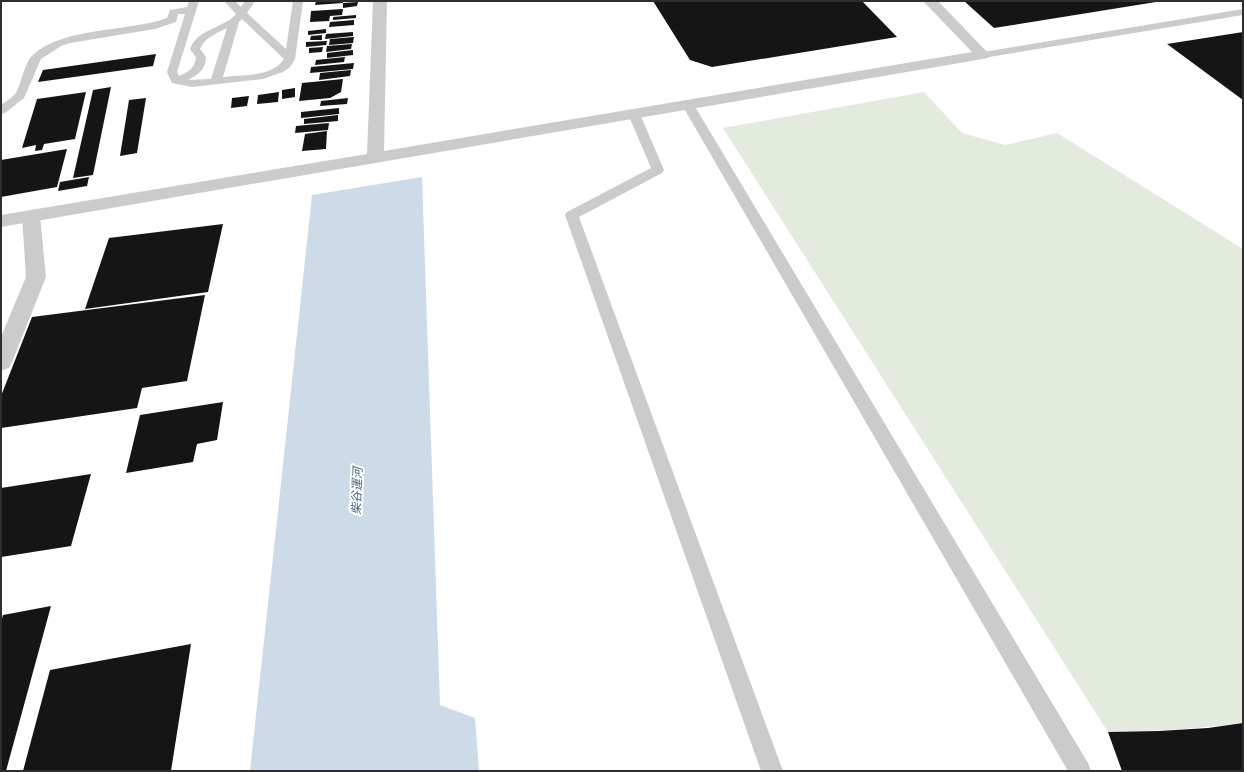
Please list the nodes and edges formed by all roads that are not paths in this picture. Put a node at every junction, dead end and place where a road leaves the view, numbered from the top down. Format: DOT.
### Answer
graph roads {
  1 [pos="229,1"];
  2 [pos="250,1"];
  3 [pos="298,1"];
  4 [pos="380,1"];
  5 [pos="930,1"];
  6 [pos="193,6"];
  7 [pos="1243,12"];
  8 [pos="238,17"];
  9 [pos="983,55"];
  10 [pos="290,58"];
  11 [pos="176,80"];
  12 [pos="216,81"];
  13 [pos="688,105"];
  14 [pos="1,111"];
  15 [pos="634,114"];
  16 [pos="375,157"];
  17 [pos="31,216"];
  18 [pos="1,221"];
  19 [pos="1,362"];
  20 [pos="772,771"];
  21 [pos="1080,771"];
  1 -- 8 [label="lane"];
  2 -- 8 [label="lane"];
  3 -- 10 [label="lane"];
  4 -- 16 [label="street"];
  5 -- 9 [label="street"];
  6 -- 11 [label="lane"];
  6 -- 14 [label="lane"];
  7 -- 9 [label="lane"];
  8 -- 10 [label="lane"];
  8 -- 11 [label="lane"];
  8 -- 12 [label="lane"];
  9 -- 13 [label="street"];
  10 -- 12 [label="lane"];
  11 -- 12 [label="lane"];
  13 -- 15 [label="street"];
  13 -- 21 [label="lane"];
  15 -- 16 [label="street"];
  15 -- 20 [label="lane"];
  16 -- 17 [label="street"];
  17 -- 18 [label="street"];
  17 -- 19 [label="street"];
}
